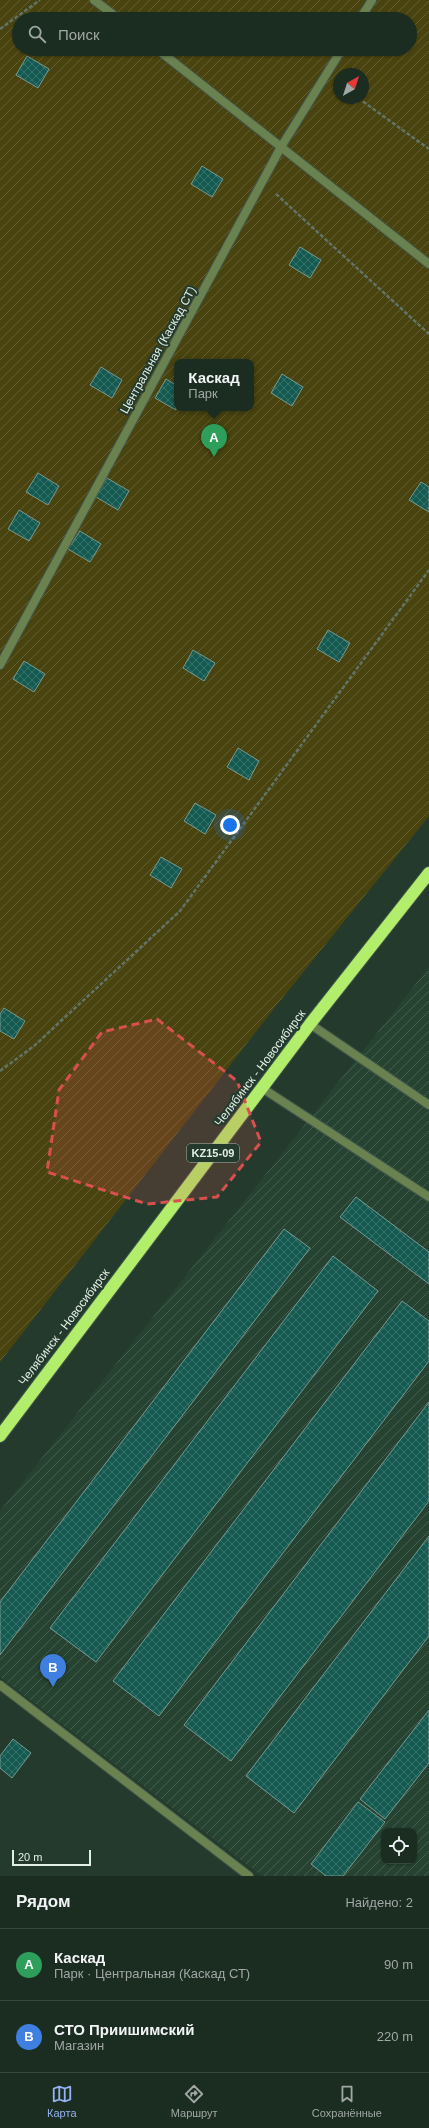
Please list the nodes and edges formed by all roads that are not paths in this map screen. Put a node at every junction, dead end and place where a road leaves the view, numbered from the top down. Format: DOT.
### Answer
graph roads {
  1 [pos="94,0"];
  2 [pos="372,0"];
  3 [pos="109,12"];
  4 [pos="364,12"];
  5 [pos="166,56"];
  6 [pos="338,56"];
  7 [pos="282,148"];
  8 [pos="429,264"];
  9 [pos="0,665"];
  10 [pos="429,873"];
  11 [pos="310,1024"];
  12 [pos="262,1088"];
  13 [pos="429,1105"];
  14 [pos="429,1197"];
  15 [pos="0,1436"];
  16 [pos="0,1685"];
  17 [pos="249,1876"];
  1 -- 3 [label="street"];
  2 -- 4 [label="street"];
  5 -- 7 [label="street"];
  6 -- 7 [label="street, Центральная (Каскад СТ)"];
  7 -- 8 [label="street"];
  7 -- 9 [label="street, Центральная (Каскад СТ)"];
  10 -- 11 [label="highway, Челябинск - Новосибирск / KZ15-09"];
  11 -- 12 [label="highway, Челябинск - Новосибирск / KZ15-09"];
  11 -- 13 [label="street"];
  12 -- 14 [label="street"];
  12 -- 15 [label="highway, Челябинск - Новосибирск / KZ15-09"];
  16 -- 17 [label="street"];
}
